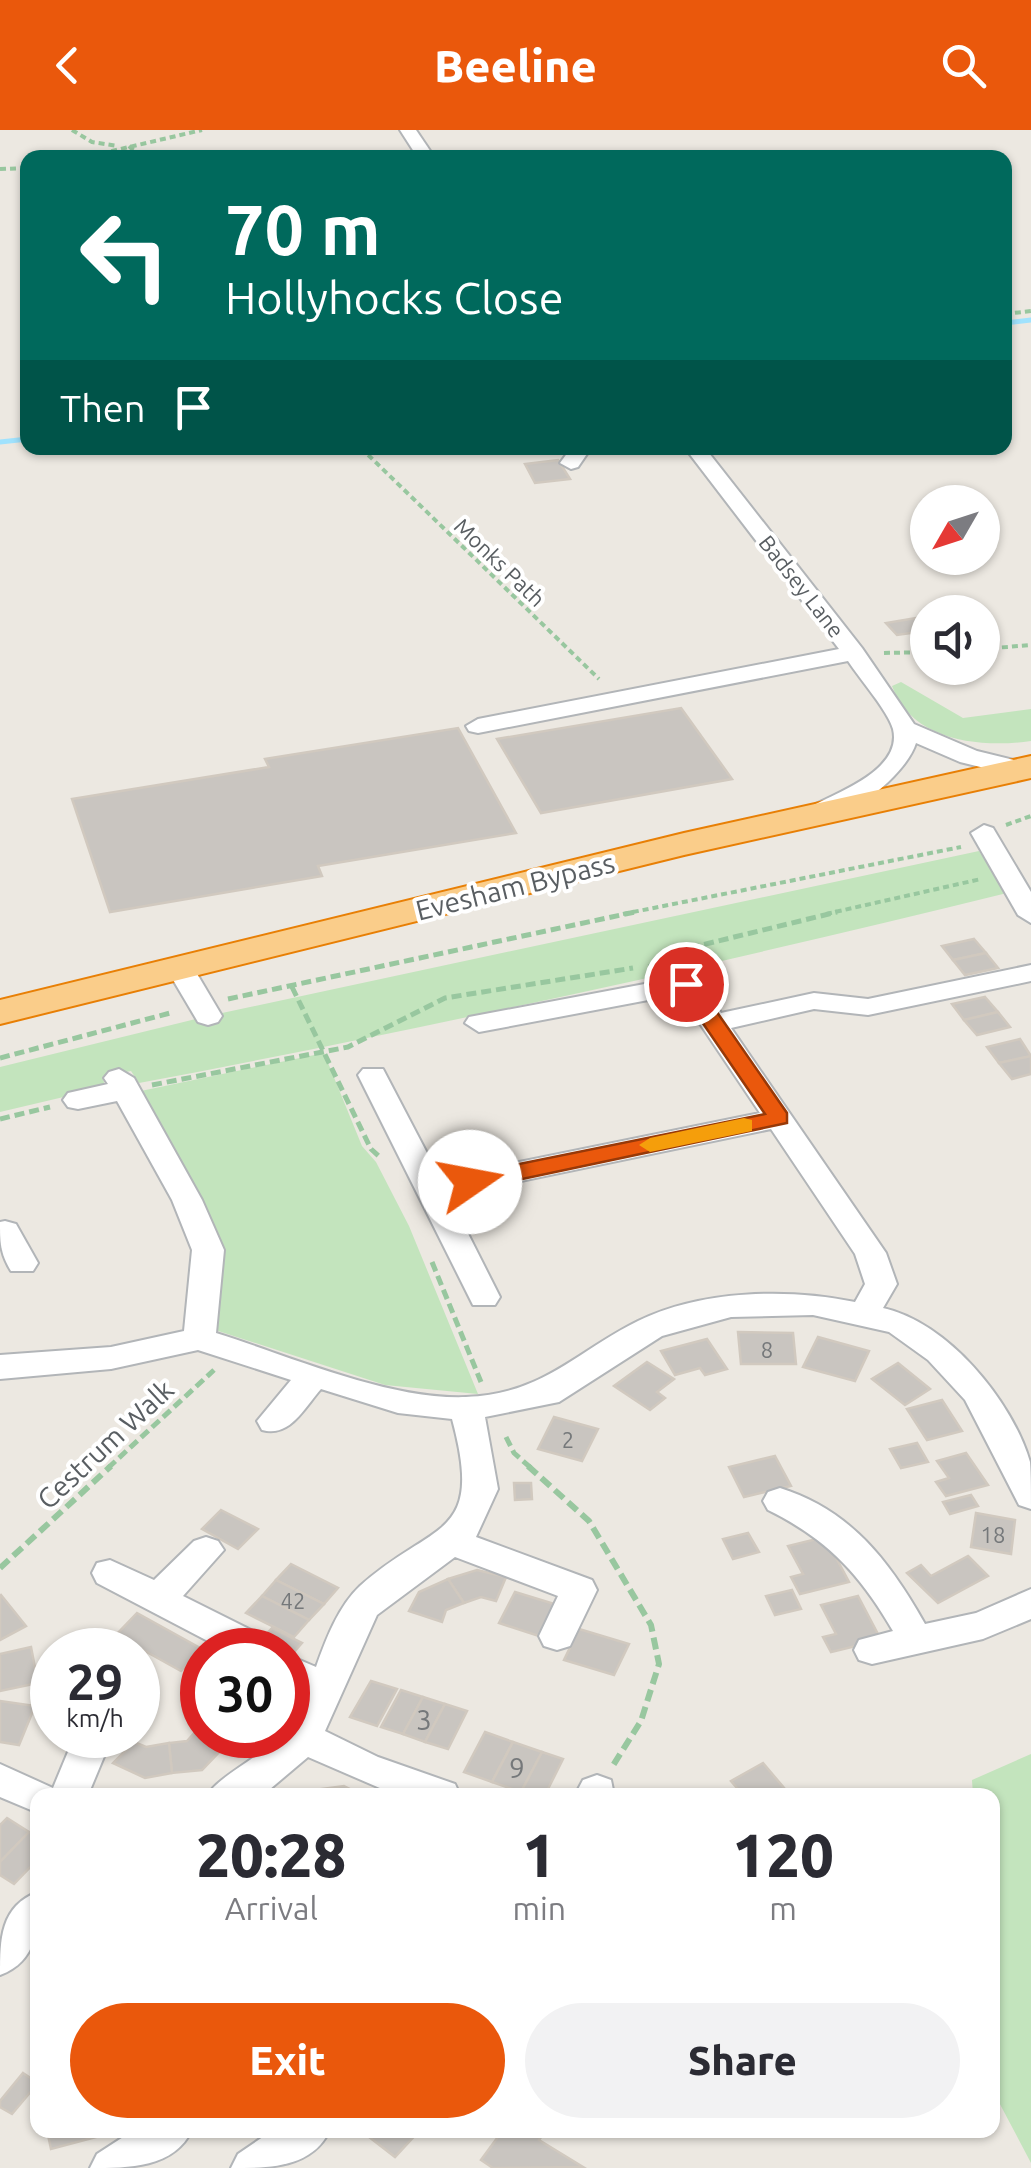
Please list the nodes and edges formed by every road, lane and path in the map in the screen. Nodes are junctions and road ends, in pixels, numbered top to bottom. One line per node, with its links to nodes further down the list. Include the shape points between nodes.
1 (72, 130): 3 (path, via 92,142)
2 (202, 130): 3 (path)
3 (131, 146): 4 (path); 5 (path)
4 (115, 150)
5 (134, 150)
6 (368, 455): 12 (path, Monks Path)
7 (700, 455): 11 (street, Badsey Lane)
8 (1031, 645): 9 (path)
9 (1000, 648)
10 (910, 652): 11 (path)
11 (855, 654): 12 (street); 14 (street, Badsey Lane)
12 (619, 698): 13 (street)
13 (478, 726)
14 (905, 729): 15 (street, via 968,757); 16 (street, via 897,765)
15 (1026, 768): 16 (highway, Evesham Bypass)
16 (819, 812): 20 (highway, Evesham Bypass)
17 (987, 838): 18 (street); 23 (path)
18 (1008, 873): 19 (street); 21 (path, via 726,936)
19 (1031, 915)
20 (180, 968): 24 (street); 25 (highway, Evesham Bypass)
21 (646, 968)
22 (1031, 972): 27 (street, via 868,1007 814,1001)
23 (292, 986): 24 (path); 28 (path)
24 (204, 1010): 29 (path)
25 (0, 1012)
26 (479, 1023): 27 (street, via 686,984)
27 (713, 1023): 33 (street)
28 (324, 1053): 31 (path); 35 (path, via 371,1149)
29 (0, 1058)
30 (373, 1074): 36 (street)
31 (122, 1084): 32 (street); 42 (street, via 208,1250)
32 (78, 1100): 34 (path)
33 (780, 1118): 36 (street); 41 (street, via 870,1253 881,1284)
34 (0, 1119)
35 (383, 1160)
36 (431, 1190): 40 (street)
37 (0, 1232): 39 (street, via 16,1245)
38 (426, 1247): 46 (path)
39 (22, 1262)
40 (484, 1297)
41 (864, 1314): 46 (street, via 814,1304 731,1306 651,1328 547,1394); 48 (street, via 899,1323 940,1352 978,1393)
42 (199, 1338): 43 (street); 44 (street, via 74,1363)
43 (236, 1350): 45 (street); 52 (path, Cestrum Walk)
44 (0, 1367)
45 (314, 1374): 46 (street, via 398,1401); 47 (street)
46 (478, 1407): 50 (street, via 479,1500)
47 (274, 1421)
48 (1031, 1496)
49 (780, 1501): 58 (street, via 854,1543)
50 (451, 1541): 57 (street, via 579,1590); 61 (street, via 371,1597 346,1632)
51 (206, 1550): 54 (street)
52 (0, 1568)
53 (110, 1573): 54 (street)
54 (158, 1600): 56 (street)
55 (1031, 1604): 58 (street, via 983,1625)
56 (214, 1628)
57 (557, 1636)
58 (916, 1638): 59 (street)
59 (872, 1650)
60 (310, 1681): 61 (street)
61 (325, 1690): 62 (street)
62 (310, 1726)
63 (310, 1740): 69 (street)
64 (84, 1758): 67 (street)
65 (285, 1758): 68 (street)
66 (0, 1780): 70 (street)
67 (72, 1788)
68 (240, 1788)
69 (421, 1788)
70 (30, 1793)
71 (30, 1919): 72 (street)
72 (0, 1957)
73 (159, 2138): 75 (street)
74 (297, 2138): 76 (street)
75 (112, 2168)
76 (253, 2168)

